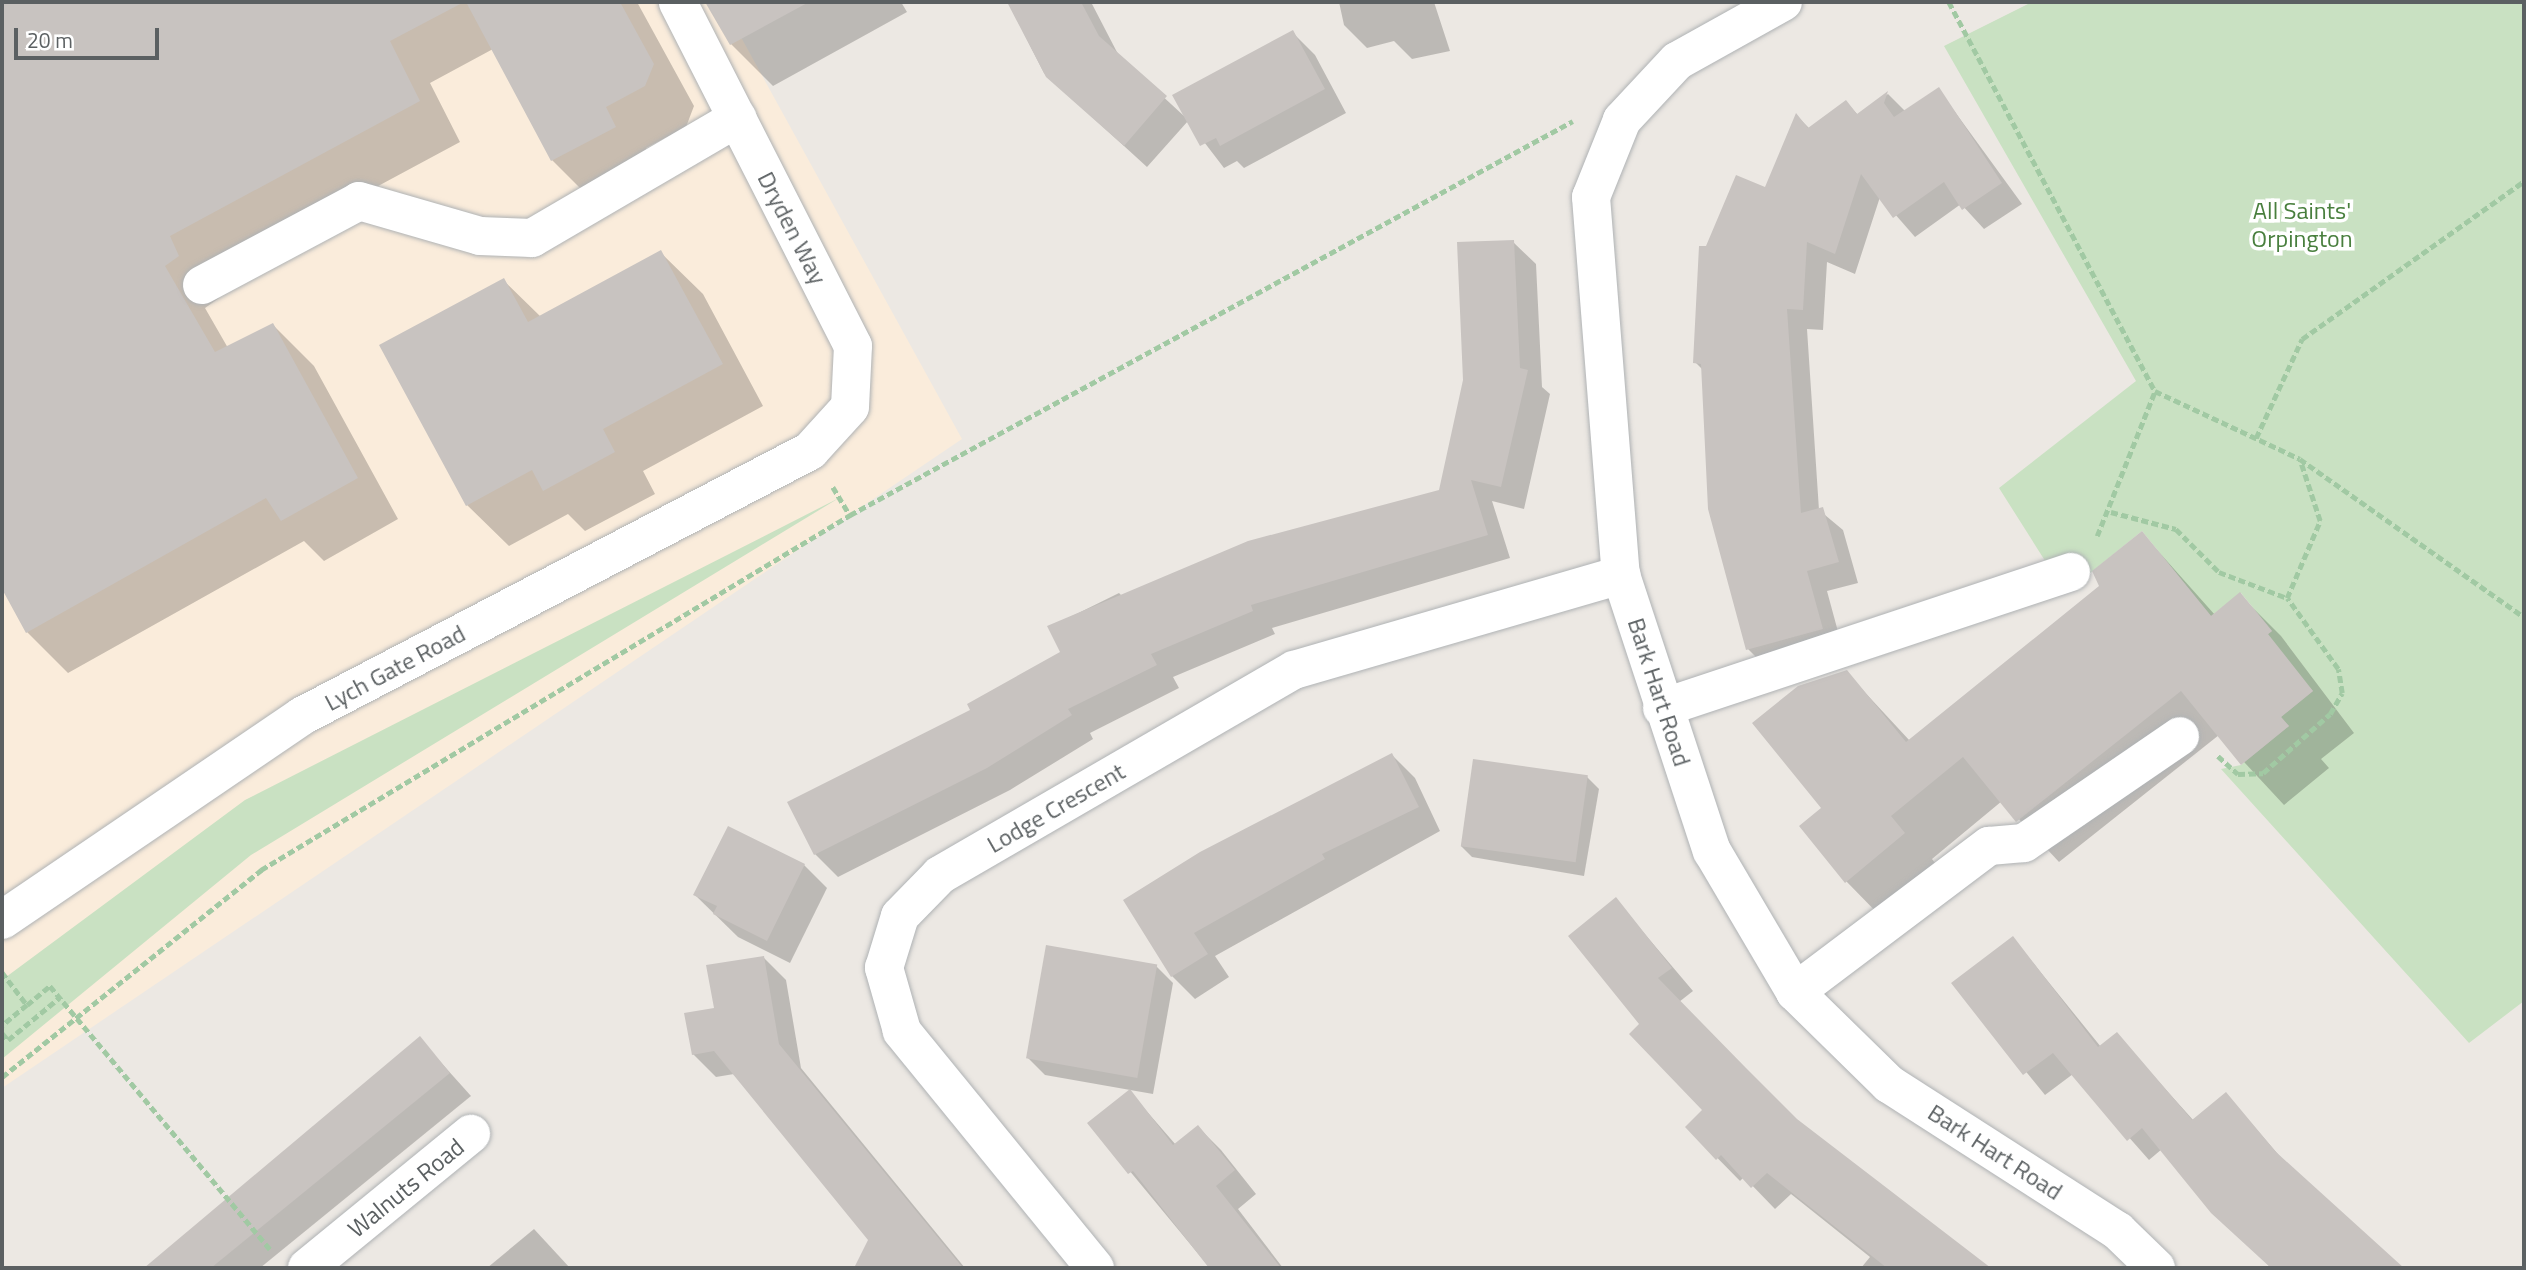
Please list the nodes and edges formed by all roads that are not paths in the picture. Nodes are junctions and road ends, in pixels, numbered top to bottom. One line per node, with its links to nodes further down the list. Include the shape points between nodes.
1 (1783, 2): 7 (street, Bark Hart Road, via 1677,61 1622,120 1591,197)
2 (677, 9): 3 (street, Dryden Way)
3 (737, 118): 4 (street, via 532,238 480,236 359,201); 5 (street, Dryden Way, via 853,346 850,407)
4 (202, 285)
5 (810, 451): 10 (street, Lych Gate Road, via 302,716)
6 (2071, 572): 8 (street)
7 (1622, 575): 8 (street, Bark Hart Road); 14 (street, Lodge Crescent, via 1294,670 940,875 900,916 884,968 902,1031)
8 (1662, 708): 11 (street, Bark Hart Road, via 1712,851)
9 (2180, 736): 11 (street, via 2024,843 1989,846)
10 (2, 920)
11 (1795, 992): 15 (street, Bark Hart Road, via 1889,1084 2118,1231)
12 (471, 1134): 13 (street, Walnuts Road)
13 (292, 1263)
14 (1095, 1268)
15 (2156, 1268)

